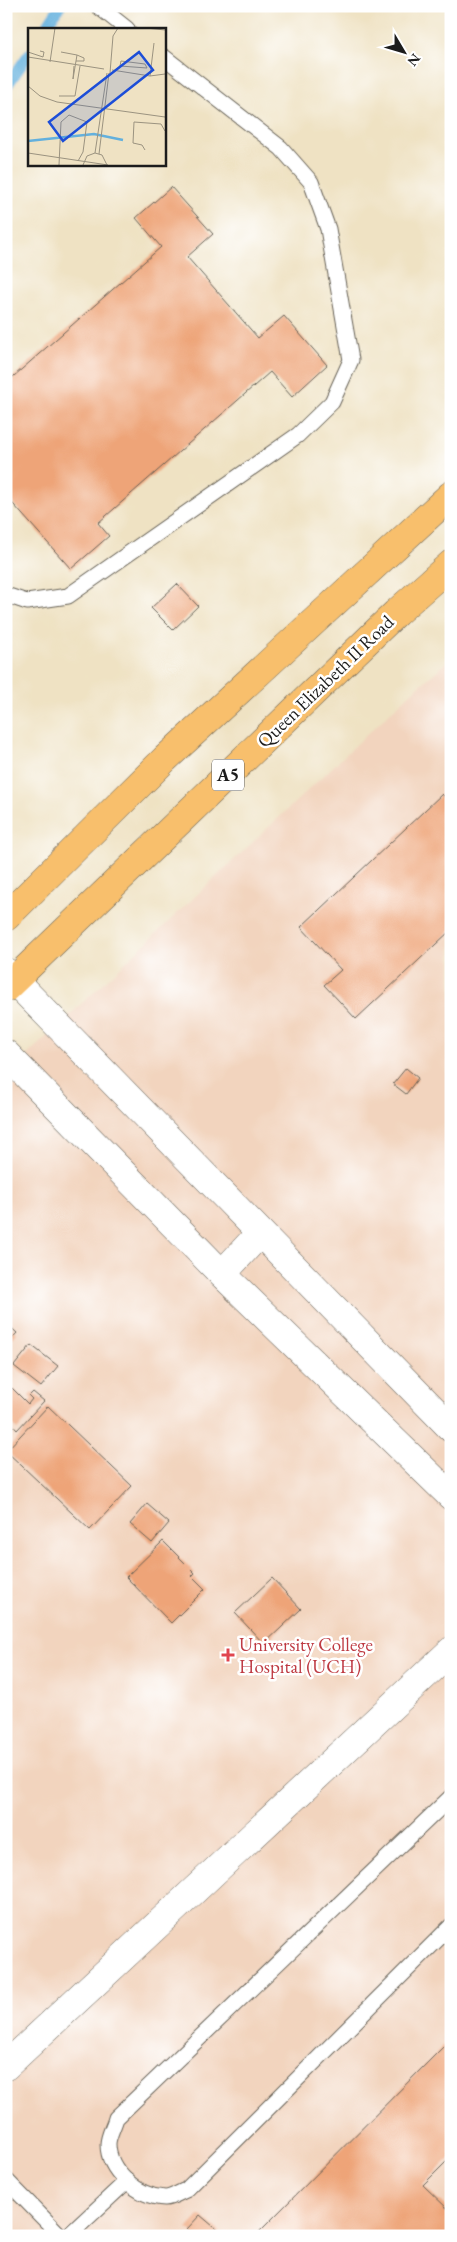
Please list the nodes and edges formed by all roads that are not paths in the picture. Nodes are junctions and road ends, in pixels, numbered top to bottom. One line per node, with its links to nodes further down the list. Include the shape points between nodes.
1 (104, 10): 2 (lane)
2 (126, 28)
3 (165, 58): 6 (lane, via 281,148 311,182 328,229 351,360 332,402 298,435 68,596 27,602)
4 (451, 495): 7 (highway, via 165,760)
5 (451, 564): 8 (highway, Queen Elizabeth II Road / A5)
6 (6, 595)
7 (6, 917)
8 (9, 980): 10 (street)
9 (6, 1054): 11 (street)
10 (260, 1233): 11 (street); 12 (street)
11 (222, 1274): 13 (street)
12 (451, 1428)
13 (451, 1496)
14 (451, 1651): 17 (street)
15 (451, 1797): 19 (lane, via 116,2118 108,2142 110,2162)
16 (451, 1926): 19 (lane, via 186,2190 167,2198 148,2196)
17 (6, 2066)
18 (6, 2180): 20 (lane)
19 (127, 2181): 21 (lane)
20 (61, 2236)
21 (68, 2236)

